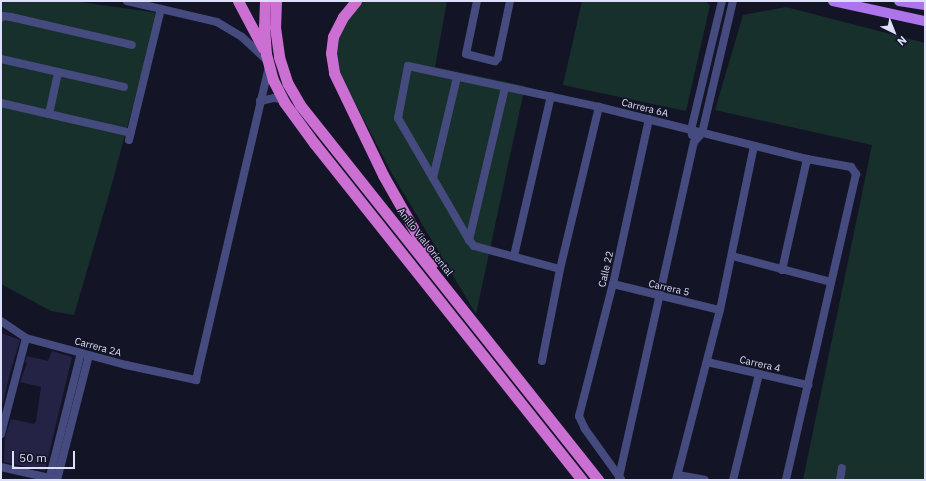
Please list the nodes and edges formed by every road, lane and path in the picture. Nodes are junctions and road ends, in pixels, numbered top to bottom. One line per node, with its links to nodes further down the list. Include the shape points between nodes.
1 (127, 1): 13 (street)
2 (238, 1): 18 (highway)
3 (265, 1): 18 (highway)
4 (276, 1): 42 (highway, Anillo Vial Oriental, via 277,46 291,90 320,132 370,191)
5 (356, 1): 42 (highway, via 343,17 333,37 331,53 334,73 383,175 436,267)
6 (477, 1): 7 (street, via 466,54 495,61 498,58)
7 (510, 1)
8 (722, 1): 30 (street)
9 (733, 1): 31 (street)
10 (833, 1): 15 (main road)
11 (899, 1): 12 (main road)
12 (925, 5)
13 (161, 10): 18 (street, via 217,22 242,37); 28 (street, via 130,136)
14 (1, 18): 16 (street, via 11,17)
15 (925, 21)
16 (132, 45)
17 (1, 59): 19 (street)
18 (267, 60): 24 (highway); 25 (street)
19 (58, 73): 21 (street); 28 (street)
20 (457, 77): 22 (street, Carrera 6A); 35 (street); 35 (street, Carrera 6A, via 408,66 398,118)
21 (124, 87)
22 (505, 88): 23 (street, Carrera 6A); 36 (street)
23 (551, 96): 27 (street, Carrera 6A); 37 (street)
24 (282, 99): 25 (street); 59 (highway, via 309,137)
25 (260, 101): 48 (street, Carrera 2A, via 196,380)
26 (1, 103): 28 (street)
27 (598, 107): 29 (street, Carrera 6A); 39 (street)
28 (49, 114)
29 (650, 119): 30 (street, Carrera 6A); 43 (street, Calle 22)
30 (691, 130): 31 (street, Carrera 6A); 32 (street)
31 (702, 132): 32 (street); 33 (street, Carrera 6A)
32 (694, 142): 44 (street)
33 (754, 146): 34 (street, Carrera 6A); 38 (street)
34 (808, 159): 40 (street); 41 (street, Carrera 6A, via 851,167 856,174)
35 (433, 178): 36 (street)
36 (469, 240): 37 (street, via 474,246)
37 (514, 256): 39 (street)
38 (732, 256): 40 (street); 45 (street)
39 (560, 269): 49 (street)
40 (782, 270): 41 (street)
41 (831, 282): 52 (street)
42 (442, 284): 60 (highway, Anillo Vial Oriental)
43 (613, 284): 44 (street, Carrera 5); 56 (street, Calle 22, via 579,416)
44 (659, 296): 45 (street, Carrera 5); 56 (street)
45 (720, 310): 50 (street)
46 (1, 321): 47 (street, Carrera 2A)
47 (26, 338): 48 (street, Carrera 2A); 53 (street)
48 (85, 354): 58 (street)
49 (542, 361)
50 (707, 362): 51 (street, Carrera 4); 57 (street)
51 (759, 374): 52 (street, Carrera 4); 62 (street)
52 (808, 385): 63 (street)
53 (1, 434)
54 (1, 467): 58 (street)
55 (842, 468): 64 (street)
56 (620, 478)
57 (677, 478): 61 (street)
58 (53, 480)
59 (582, 480)
60 (598, 480)
61 (705, 480)
62 (733, 480)
63 (786, 480)
64 (840, 480)

